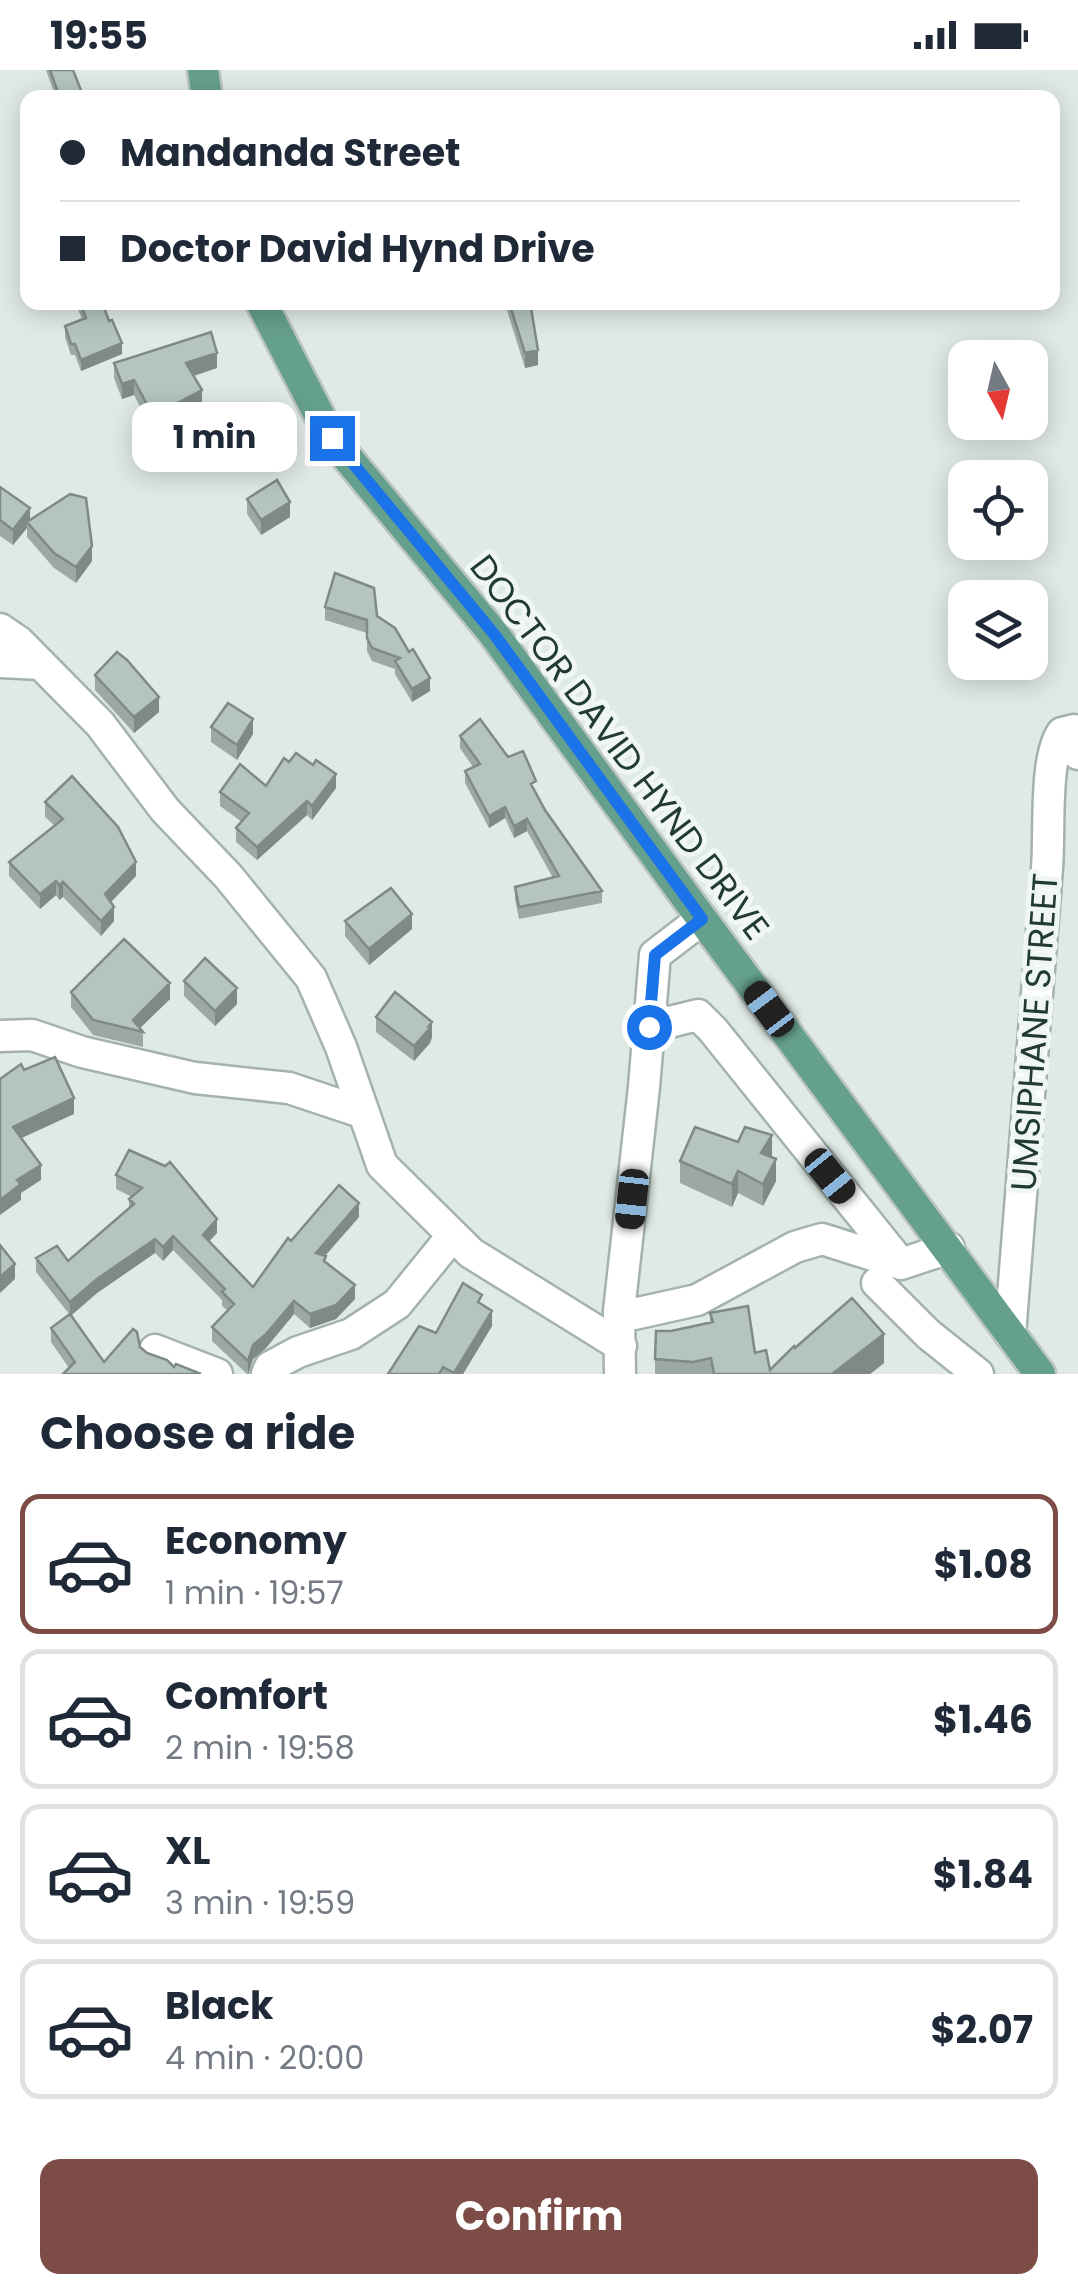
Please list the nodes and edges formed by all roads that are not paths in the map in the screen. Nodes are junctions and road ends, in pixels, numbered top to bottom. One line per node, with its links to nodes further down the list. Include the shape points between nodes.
1 (265, 310): 6 (main road, DOCTOR DAVID HYND DRIVE, via 332,438 494,634)
2 (0, 628): 4 (street)
3 (0, 662): 4 (street)
4 (41, 664): 9 (street, via 100,724 312,978)
5 (1070, 743): 14 (street, UMSIPHANE STREET, via 1056,742 1052,763)
6 (702, 919): 7 (street, via 655,955); 11 (main road, DOCTOR DAVID HYND DRIVE)
7 (649, 1027): 12 (street, via 698,1015 713,1030); 13 (street)
8 (2, 1030): 9 (street, via 196,1078 289,1088)
9 (364, 1113): 10 (street, via 382,1165)
10 (453, 1235): 16 (street); 18 (street, via 397,1304 351,1334 270,1366)
11 (949, 1248): 12 (street); 14 (main road, DOCTOR DAVID HYND DRIVE)
12 (889, 1274): 13 (street, via 822,1238 697,1300); 19 (street, via 928,1334)
13 (620, 1312): 16 (street)
14 (1010, 1334): 20 (main road, DOCTOR DAVID HYND DRIVE)
15 (154, 1350): 17 (street)
16 (621, 1360)
17 (217, 1374)
18 (266, 1374)
19 (978, 1374)
20 (1040, 1374)

